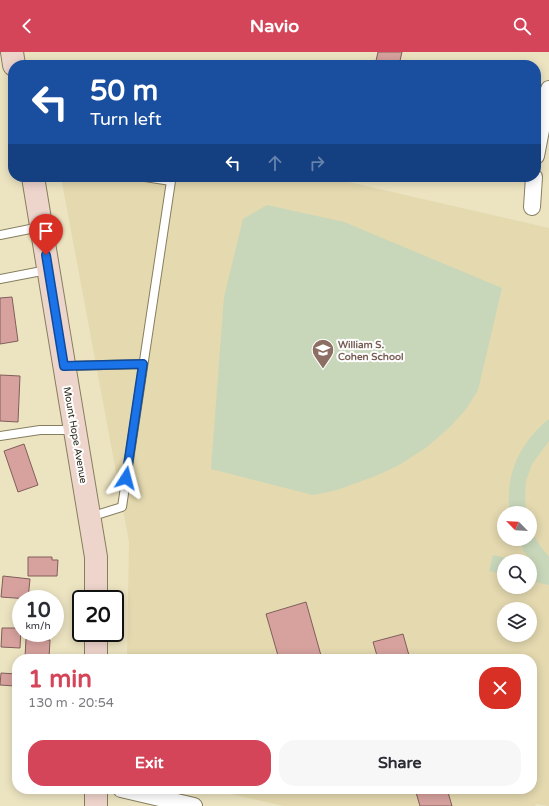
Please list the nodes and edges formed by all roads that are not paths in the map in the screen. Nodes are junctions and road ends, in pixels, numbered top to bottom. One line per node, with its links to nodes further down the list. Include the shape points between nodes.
1 (549, 89): 2 (street)
2 (541, 130)
3 (34, 182): 7 (street, Mount Hope Avenue)
4 (171, 182): 11 (lane)
5 (534, 182): 6 (street)
6 (532, 207)
7 (41, 227): 8 (lane); 9 (street, Mount Hope Avenue)
8 (0, 235)
9 (48, 269): 10 (lane); 12 (street, Mount Hope Avenue)
10 (0, 279)
11 (143, 364): 12 (lane); 15 (lane, via 122,507)
12 (64, 366): 13 (street, Mount Hope Avenue)
13 (75, 430): 14 (lane, via 40,430); 15 (street, Mount Hope Avenue)
14 (0, 436)
15 (90, 517): 16 (street, Mount Hope Avenue, via 96,557)
16 (96, 590)
17 (96, 642): 18 (street)
18 (96, 654)
19 (96, 794): 21 (street)
20 (142, 794): 22 (street)
21 (96, 806)
22 (194, 806)

